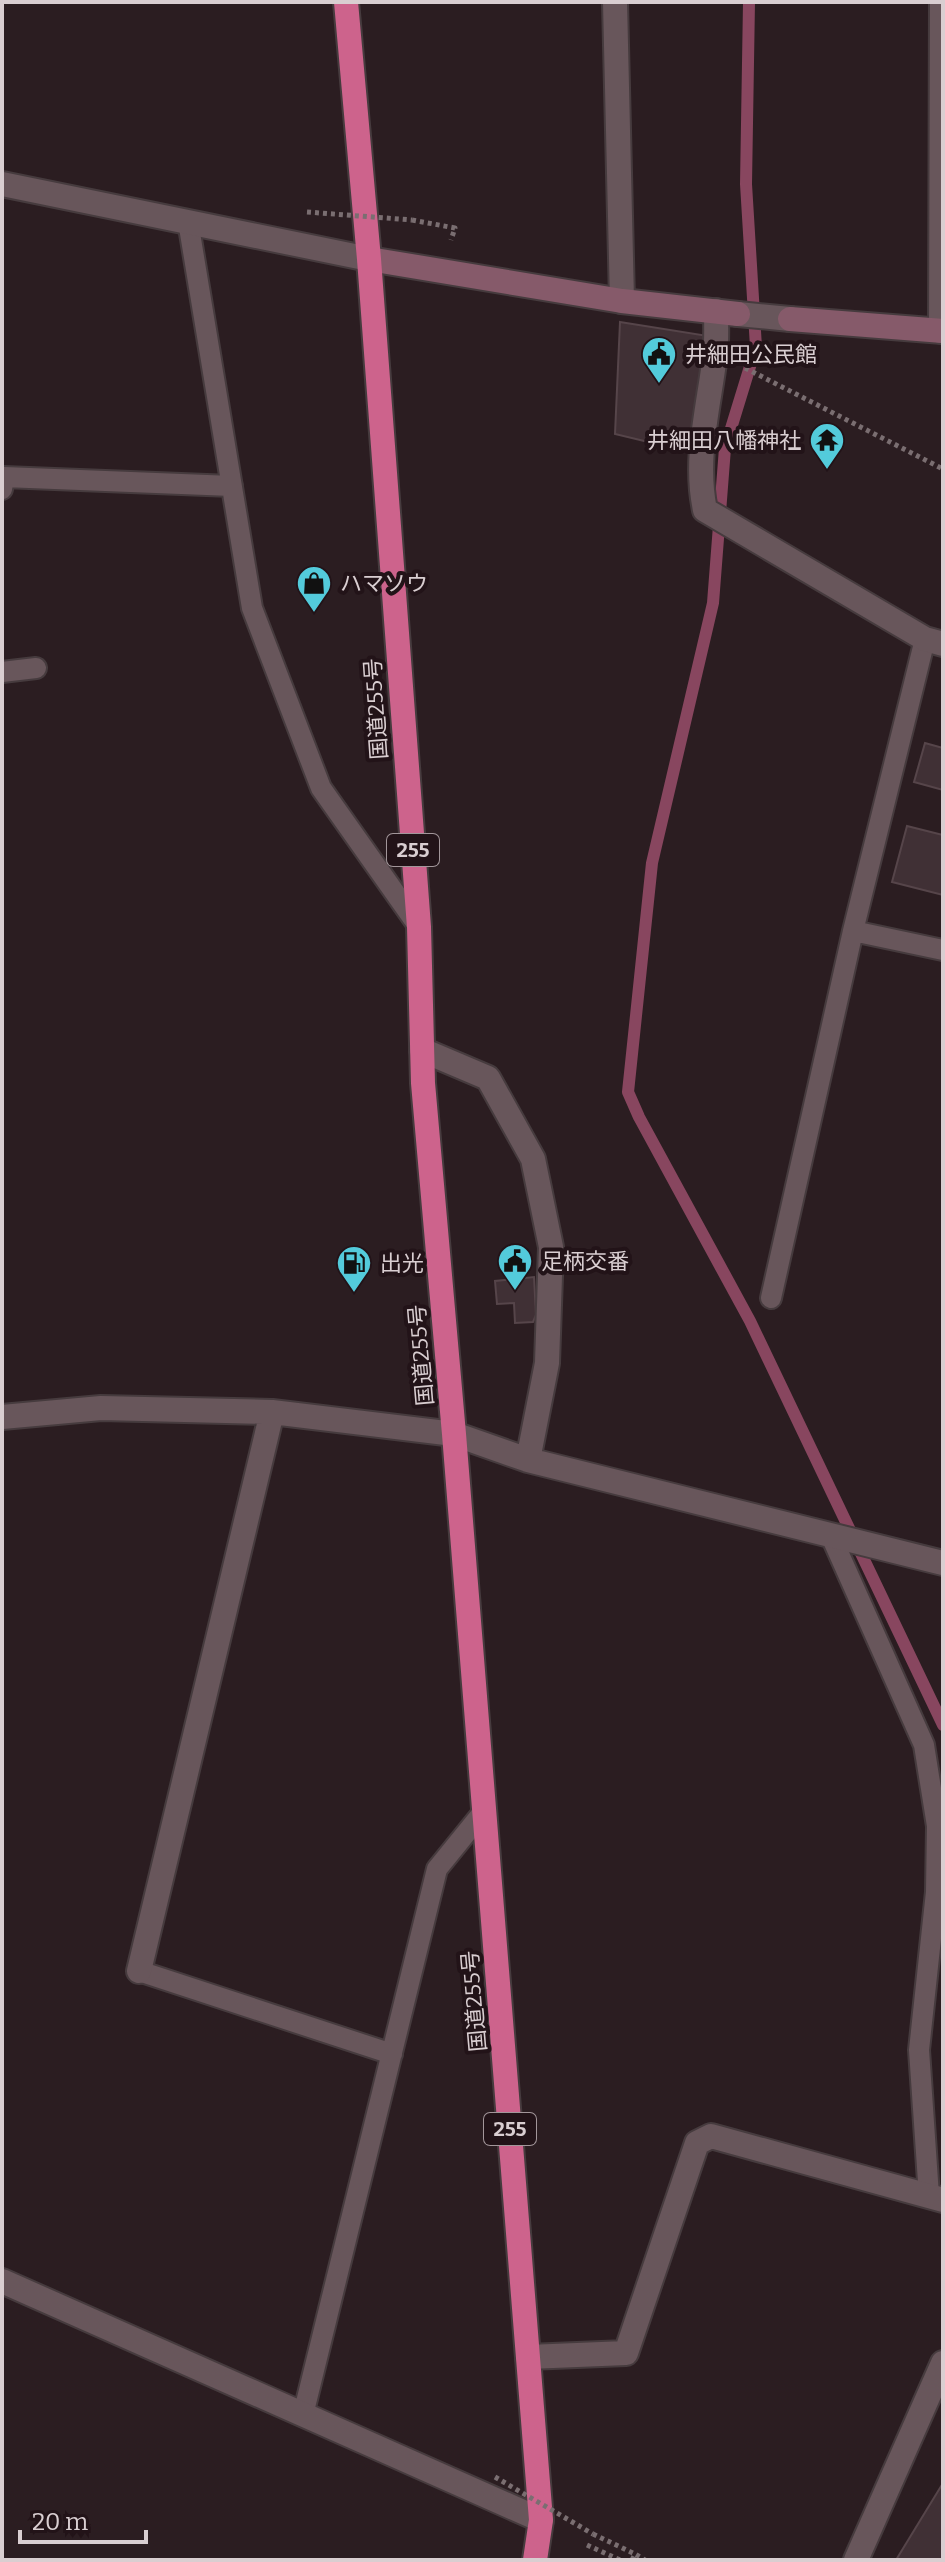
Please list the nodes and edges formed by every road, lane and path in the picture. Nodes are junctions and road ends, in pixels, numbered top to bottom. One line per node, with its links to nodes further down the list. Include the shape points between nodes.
1 (346, 2): 8 (highway, 国道255号 / 255)
2 (615, 2): 9 (street)
3 (942, 2): 11 (street)
4 (2, 184): 6 (street)
5 (307, 212): 7 (path, bridge, via 455,228 452,241)
6 (188, 221): 8 (street); 14 (lane)
7 (440, 238)
8 (369, 259): 9 (street); 19 (highway, 国道255号 / 255)
9 (622, 301): 10 (street)
10 (727, 312): 11 (street); 16 (street, via 703,437 705,510)
11 (942, 331)
12 (743, 367): 13 (path)
13 (943, 469)
14 (232, 486): 15 (lane, via 4,477); 19 (lane, via 252,608 321,788)
15 (2, 489)
16 (934, 641): 20 (lane)
17 (36, 668): 18 (lane)
18 (2, 672)
19 (419, 927): 22 (highway, 国道255号 / 255)
20 (853, 931): 21 (lane); 23 (lane)
21 (943, 950)
22 (422, 1050): 26 (highway, 国道255号 / 255); 27 (street, via 488,1078 533,1159 551,1247 547,1363)
23 (771, 1298)
24 (272, 1412): 25 (street, via 101,1408); 26 (street); 31 (street)
25 (2, 1417)
26 (454, 1434): 27 (street); 30 (highway, 国道255号 / 255)
27 (528, 1460): 28 (street)
28 (831, 1536): 29 (street); 33 (lane, via 924,1745 930,1774 937,1826 936,1892 919,2050)
29 (943, 1563)
30 (484, 1811): 32 (lane, via 437,1869); 35 (highway, 国道255号 / 255)
31 (139, 1971): 32 (lane)
32 (392, 2054): 37 (lane)
33 (936, 2198): 35 (street, via 711,2136 697,2143 626,2353)
34 (2, 2281): 37 (street)
35 (528, 2357): 39 (highway, 国道255号 / 255)
36 (943, 2363): 45 (street)
37 (303, 2415): 39 (street)
38 (495, 2477): 41 (path, bridge)
39 (541, 2520): 42 (highway, 国道255号 / 255)
40 (587, 2545): 43 (path)
41 (633, 2557): 44 (path)
42 (535, 2560)
43 (620, 2560)
44 (645, 2560)
45 (856, 2560)

